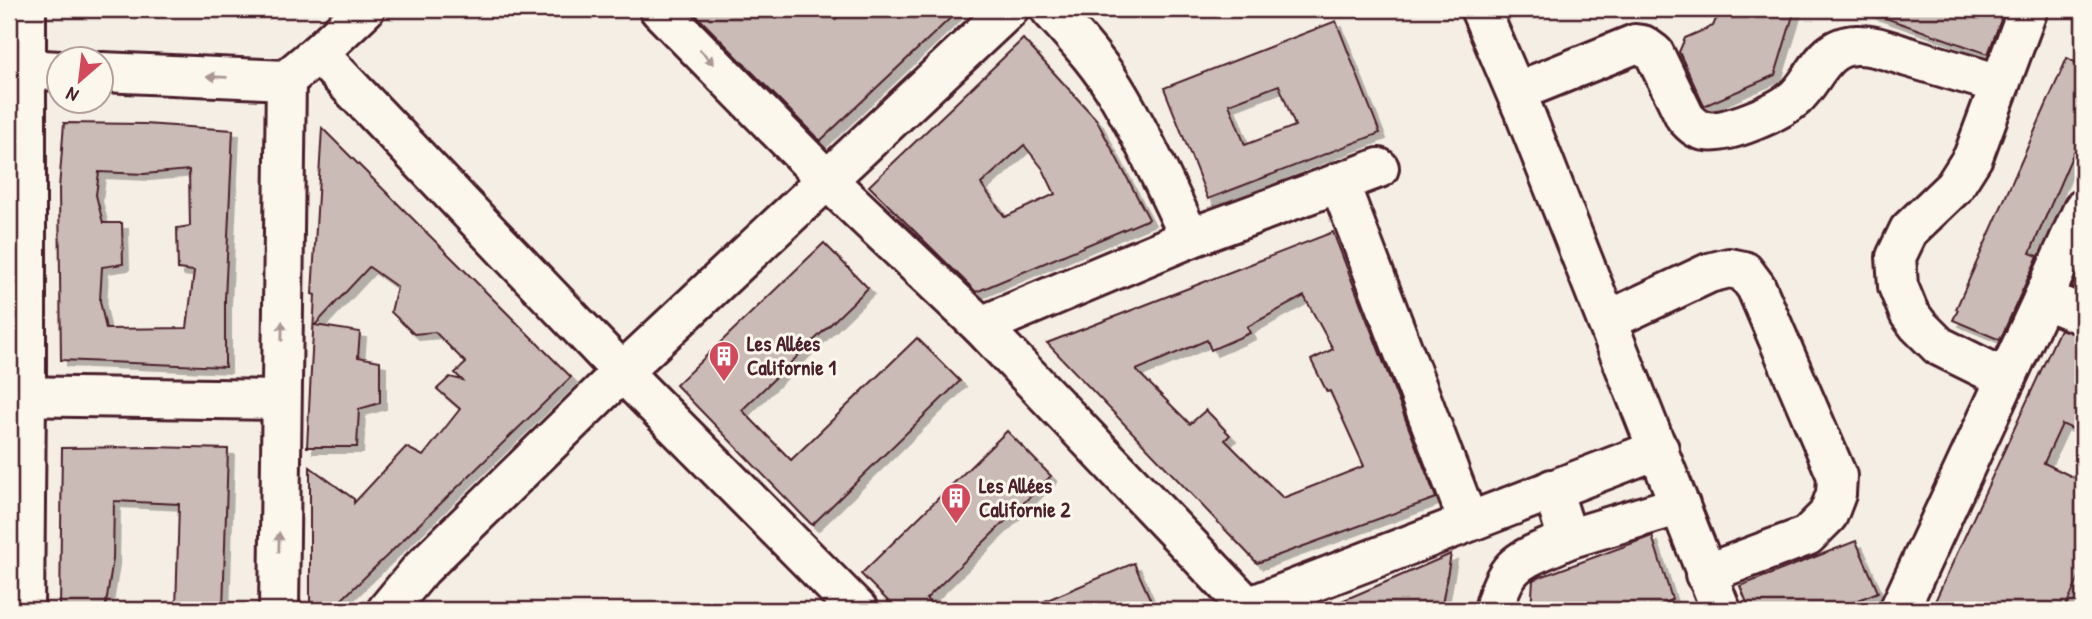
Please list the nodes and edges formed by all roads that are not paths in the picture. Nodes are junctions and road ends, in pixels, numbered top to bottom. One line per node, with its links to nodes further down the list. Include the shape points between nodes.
1 (26, 9): 10 (street)
2 (365, 9): 9 (street)
3 (659, 9): 16 (street, one-way to 16)
4 (1009, 9): 16 (street)
5 (1050, 9): 19 (street, via 1086,49 1119,97)
6 (1480, 9): 13 (street)
7 (2028, 9): 14 (street)
8 (1593, 49): 13 (street, via 1562,50)
9 (318, 53): 12 (street); 24 (street)
10 (42, 70): 26 (street)
11 (116, 73): 12 (street, one-way to 11)
12 (285, 80): 27 (street, one-way to 12)
13 (1511, 82): 14 (street, via 1545,79 1635,44 1643,45 1654,53 1685,117 1708,132 1727,130 1777,110 1797,96 1832,52 1856,45 1881,48); 22 (street)
14 (2000, 84): 25 (street, via 1969,164 1943,198 1909,230 1895,257 1895,271 1906,307 1928,336)
15 (1378, 167): 17 (street)
16 (827, 180): 23 (street); 24 (street)
17 (1339, 182): 19 (street); 31 (street)
18 (2083, 209): 20 (street)
19 (1190, 238): 23 (street)
20 (2043, 299): 21 (street); 25 (street)
21 (2083, 315)
22 (1607, 321): 28 (street); 33 (street, via 1709,273 1729,268 1744,271 1756,287 1837,476 1828,515 1807,536)
23 (981, 326): 34 (street)
24 (622, 372): 37 (street, via 421,569); 38 (street)
25 (2006, 379): 40 (street)
26 (18, 396): 27 (street); 35 (street)
27 (281, 400): 36 (street, one-way to 27)
28 (1659, 449): 29 (street); 30 (street)
29 (1552, 489): 31 (street); 32 (street)
30 (1680, 505): 32 (street); 33 (street)
31 (1468, 521): 34 (street)
32 (1568, 539): 39 (street, via 1515,564 1500,585)
33 (1711, 599)
34 (1244, 608)
35 (24, 610)
36 (279, 610)
37 (387, 610)
38 (858, 610)
39 (1494, 610)
40 (1899, 610)

